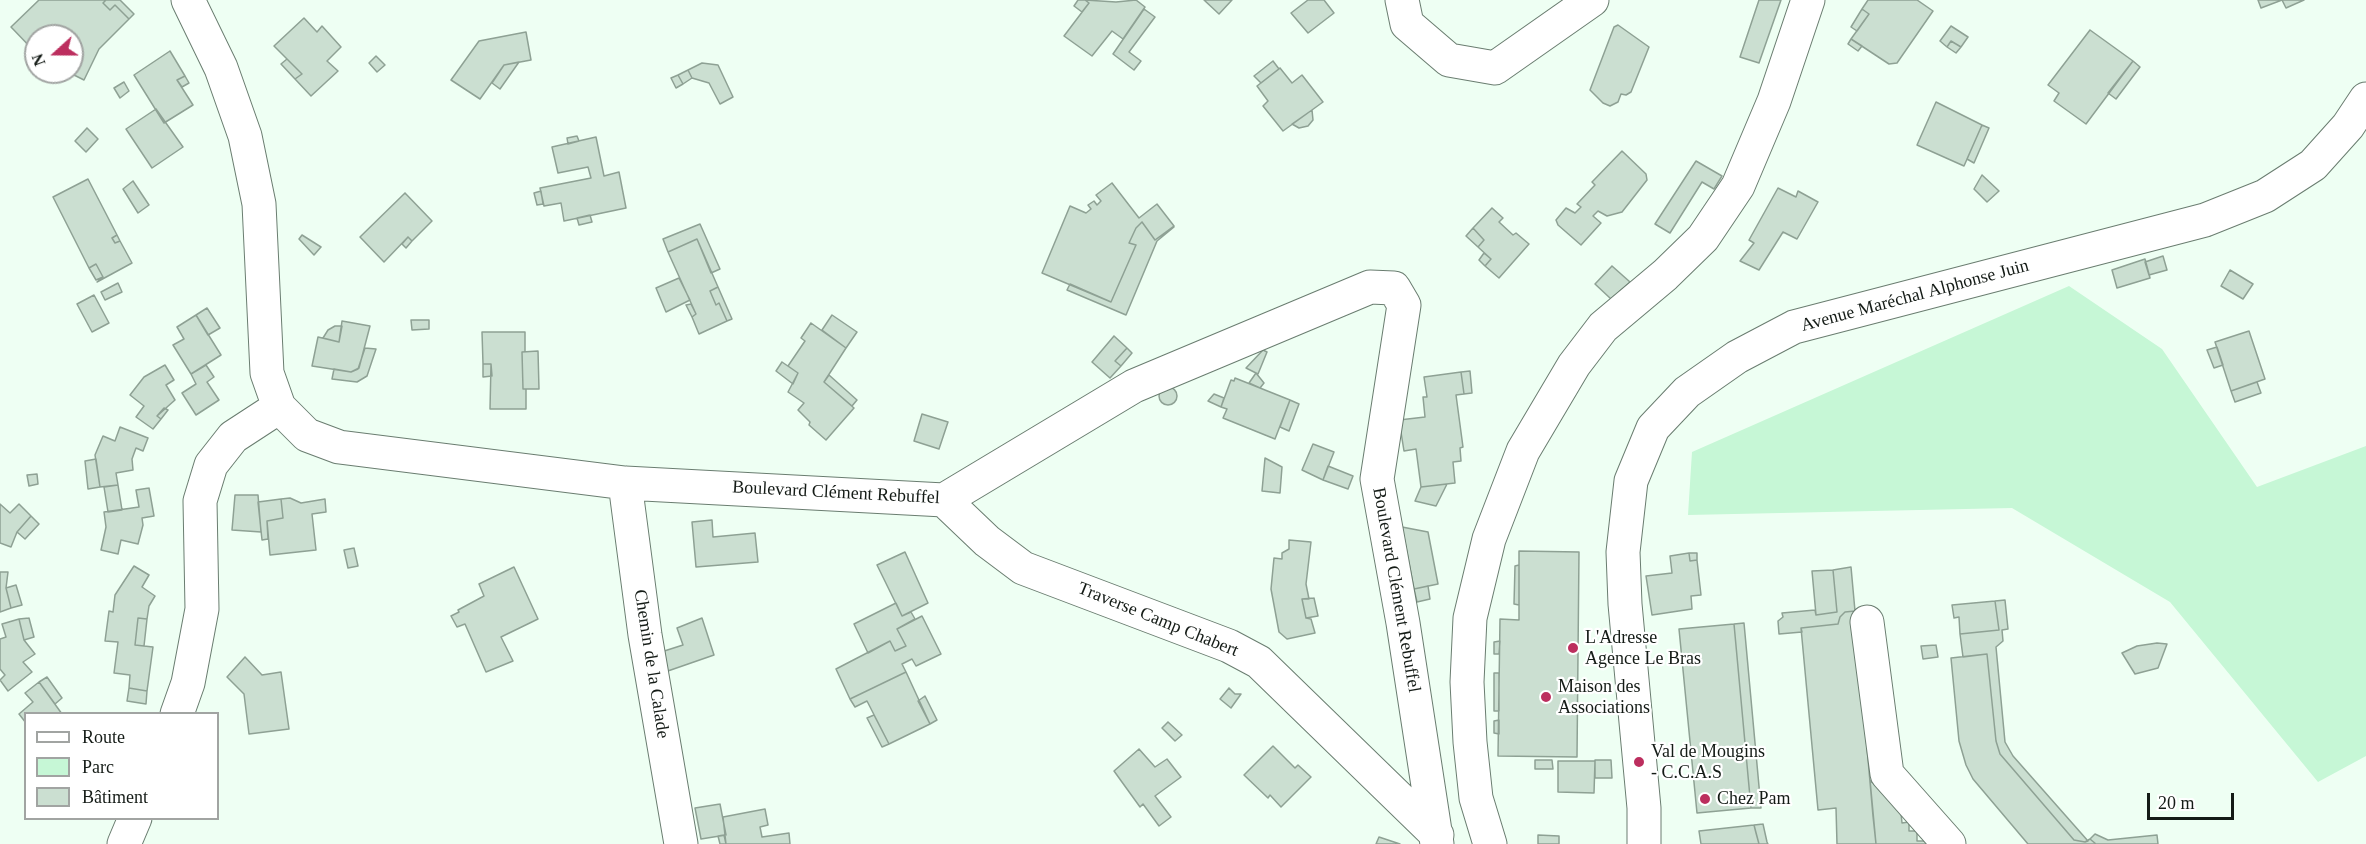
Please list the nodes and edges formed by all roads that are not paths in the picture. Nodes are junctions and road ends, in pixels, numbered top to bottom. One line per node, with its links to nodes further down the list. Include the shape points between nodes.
1 (188, 0): 6 (street, Boulevard Clément Rebuffel, via 221,68 246,136 259,204 267,374)
2 (1402, 0): 3 (street, via 1407,24 1449,60 1495,68)
3 (1592, 0)
4 (1808, 0): 15 (street, via 1774,101 1738,186 1703,238 1603,327 1574,364 1523,451 1489,538 1470,618 1467,682 1476,798)
5 (2366, 99): 16 (street, Avenue Maréchal Alphonse Juin, via 2313,165 2265,195 2205,220 1794,327 1737,357 1687,392 1653,428 1632,482 1623,552)
6 (279, 406): 7 (street, Boulevard Clément Rebuffel, via 307,435 339,447); 10 (street, via 233,437 211,465 200,501 202,609 188,683)
7 (625, 483): 8 (street, Boulevard Clément Rebuffel); 14 (street, Chemin de la Calade, via 645,634)
8 (944, 500): 12 (street, Traverse Camp Chabert, via 987,541 1023,568 1229,646 1259,662); 12 (street, Boulevard Clément Rebuffel, via 1134,386 1371,288 1394,288 1404,305 1377,479)
9 (1867, 622): 17 (street, via 1887,774)
10 (178, 712)
11 (135, 820): 13 (street)
12 (1437, 839)
13 (124, 844)
14 (681, 844)
15 (1490, 844)
16 (1644, 844)
17 (1949, 844)

